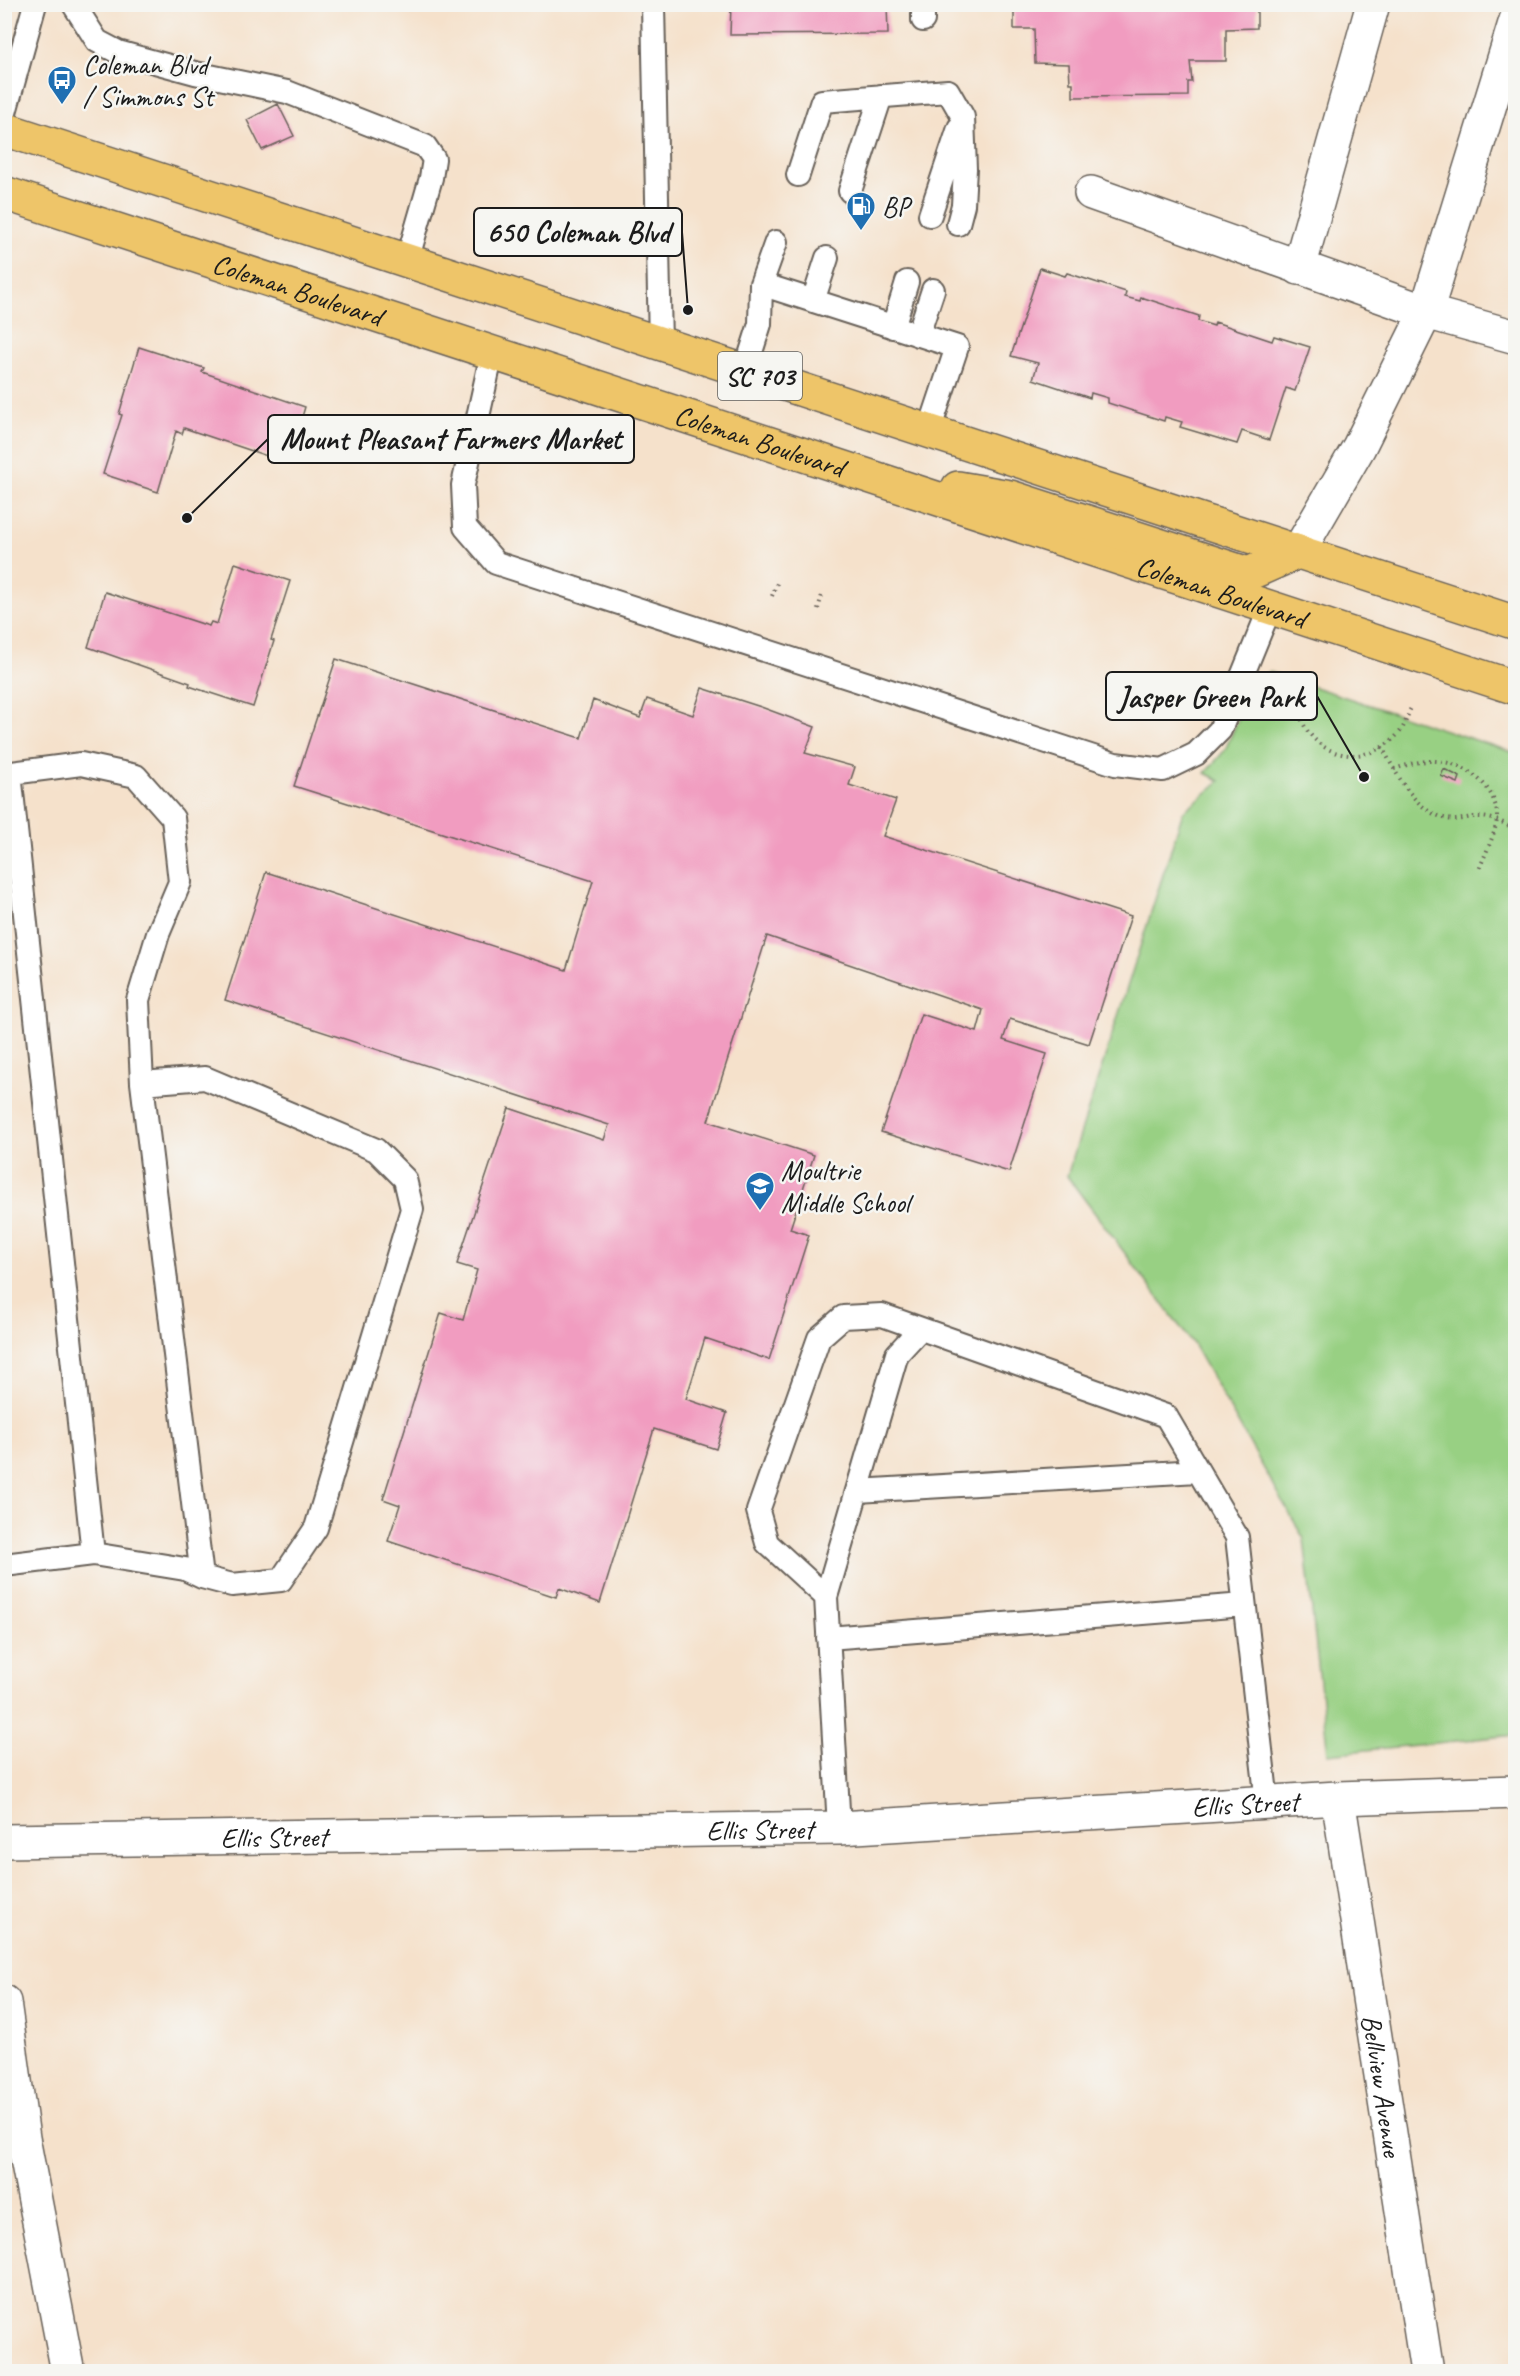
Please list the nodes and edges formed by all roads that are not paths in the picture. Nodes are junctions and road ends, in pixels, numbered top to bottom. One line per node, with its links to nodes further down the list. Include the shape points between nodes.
1 (37, 4): 4 (lane); 7 (lane)
2 (652, 4): 28 (lane)
3 (1372, 4): 19 (street)
4 (74, 5): 18 (lane, via 97,40 118,52 287,92 425,146 434,159)
5 (1515, 20): 24 (street)
6 (881, 96): 8 (lane, via 948,91); 10 (lane, via 822,101); 11 (lane)
7 (4, 116)
8 (963, 117): 14 (lane); 15 (lane, via 965,169)
9 (4, 129): 18 (main road, SC 703)
10 (798, 175)
11 (850, 191)
12 (4, 193): 29 (main road, Coleman Boulevard / SC 703)
13 (1091, 193): 19 (street)
14 (930, 215)
15 (958, 224)
16 (776, 242): 21 (lane)
17 (826, 258): 23 (lane)
18 (407, 261): 28 (main road, SC 703)
19 (1299, 268): 24 (street)
20 (907, 282): 25 (lane)
21 (761, 284): 23 (lane); 30 (lane, via 760,324)
22 (933, 290): 26 (lane)
23 (813, 301): 25 (lane)
24 (1426, 312): 27 (street); 33 (street, via 1359,447)
25 (893, 327): 26 (lane)
26 (918, 335): 31 (lane, via 957,347)
27 (1515, 337)
28 (660, 344): 30 (main road, SC 703)
29 (492, 353): 32 (main road, Coleman Boulevard / SC 703); 34 (lane, via 463,484 465,527 496,563 507,567 1115,764 1163,770 1196,754 1220,730)
30 (746, 371): 31 (main road, SC 703)
31 (929, 431): 33 (main road, SC 703)
32 (849, 470): 33 (main road, via 1010,497 1248,574); 34 (main road, Coleman Boulevard / SC 703)
33 (1298, 552): 35 (main road, SC 703)
34 (1270, 608): 36 (main road, Coleman Boulevard / SC 703)
35 (1515, 623)
36 (1515, 688)
37 (7, 773): 38 (lane, via 81,764 136,776 173,818 180,882 158,934 138,1000); 42 (lane)
38 (142, 1083): 44 (lane); 44 (lane, via 205,1078 376,1150 405,1179 412,1209 316,1528 281,1580 232,1585)
39 (920, 1329): 40 (lane, via 1166,1416); 41 (lane, via 897,1354); 45 (lane, via 882,1315 843,1317 819,1338 758,1511 767,1543)
40 (1198, 1471): 41 (lane); 46 (lane, via 1237,1537)
41 (857, 1491): 45 (lane)
42 (93, 1554): 43 (lane); 44 (lane, via 185,1569)
43 (4, 1565)
44 (202, 1576)
45 (826, 1597): 47 (lane)
46 (1244, 1605): 47 (lane); 50 (lane)
47 (828, 1638): 51 (lane)
48 (1515, 1792): 49 (street, Ellis Street)
49 (1338, 1798): 50 (street, Ellis Street); 56 (street, Bellview Avenue)
50 (1267, 1803): 51 (street, Ellis Street)
51 (839, 1828): 52 (street, Ellis Street)
52 (4, 1840)
53 (4, 2002): 54 (street)
54 (14, 2138): 55 (street)
55 (68, 2372)
56 (1427, 2372)

